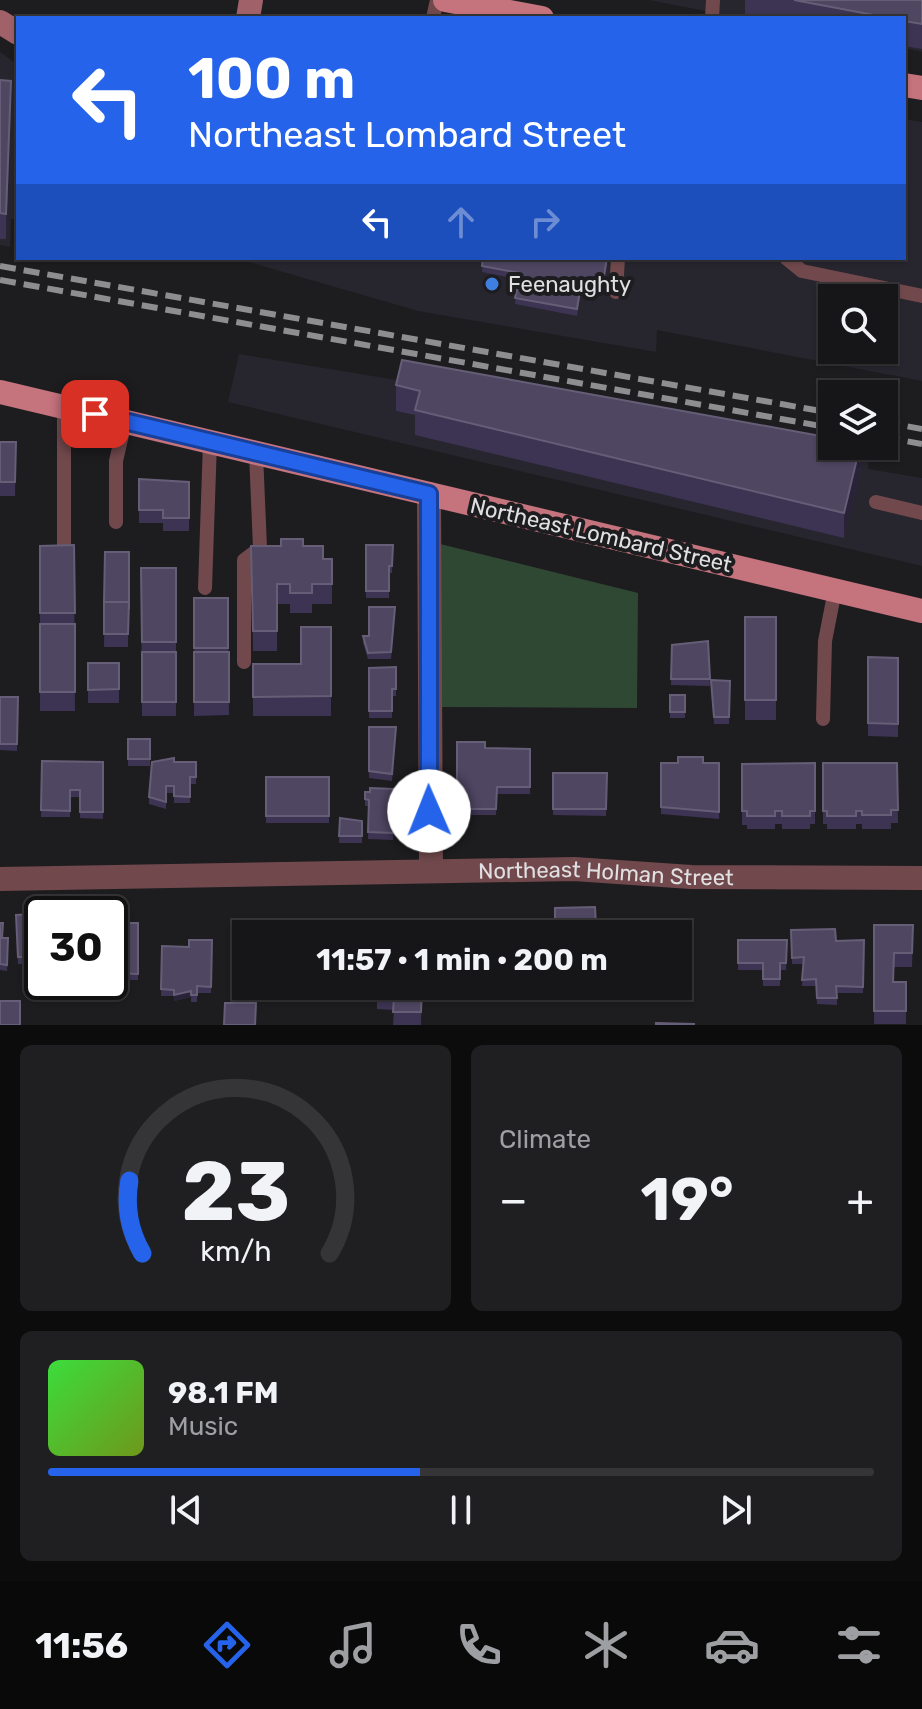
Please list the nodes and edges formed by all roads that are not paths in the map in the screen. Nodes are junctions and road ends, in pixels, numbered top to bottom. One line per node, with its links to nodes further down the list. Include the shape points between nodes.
1 (445, 0): 2 (main road)
2 (531, 16)
3 (618, 260): 5 (lane)
4 (788, 260): 6 (lane, via 802,271)
5 (616, 292)
6 (922, 296)
7 (0, 392): 8 (main road, Northeast Lombard Street)
8 (64, 407): 9 (main road, Northeast Lombard Street); 16 (lane)
9 (125, 422): 10 (main road, Northeast Lombard Street); 15 (lane, via 116,461)
10 (210, 442): 11 (main road, Northeast Lombard Street); 17 (lane)
11 (256, 453): 12 (main road, Northeast Lombard Street); 20 (lane, via 260,548 244,560)
12 (429, 494): 18 (main road, Northeast Lombard Street); 22 (street)
13 (876, 502): 14 (lane)
14 (922, 513)
15 (116, 522)
16 (64, 551)
17 (205, 588)
18 (835, 590): 19 (main road, Northeast Lombard Street); 21 (lane, via 825,641)
19 (922, 611)
20 (244, 662)
21 (823, 719)
22 (431, 870): 23 (street, Northeast Holman Street); 24 (street, Northeast Holman Street)
23 (922, 878)
24 (0, 879)

